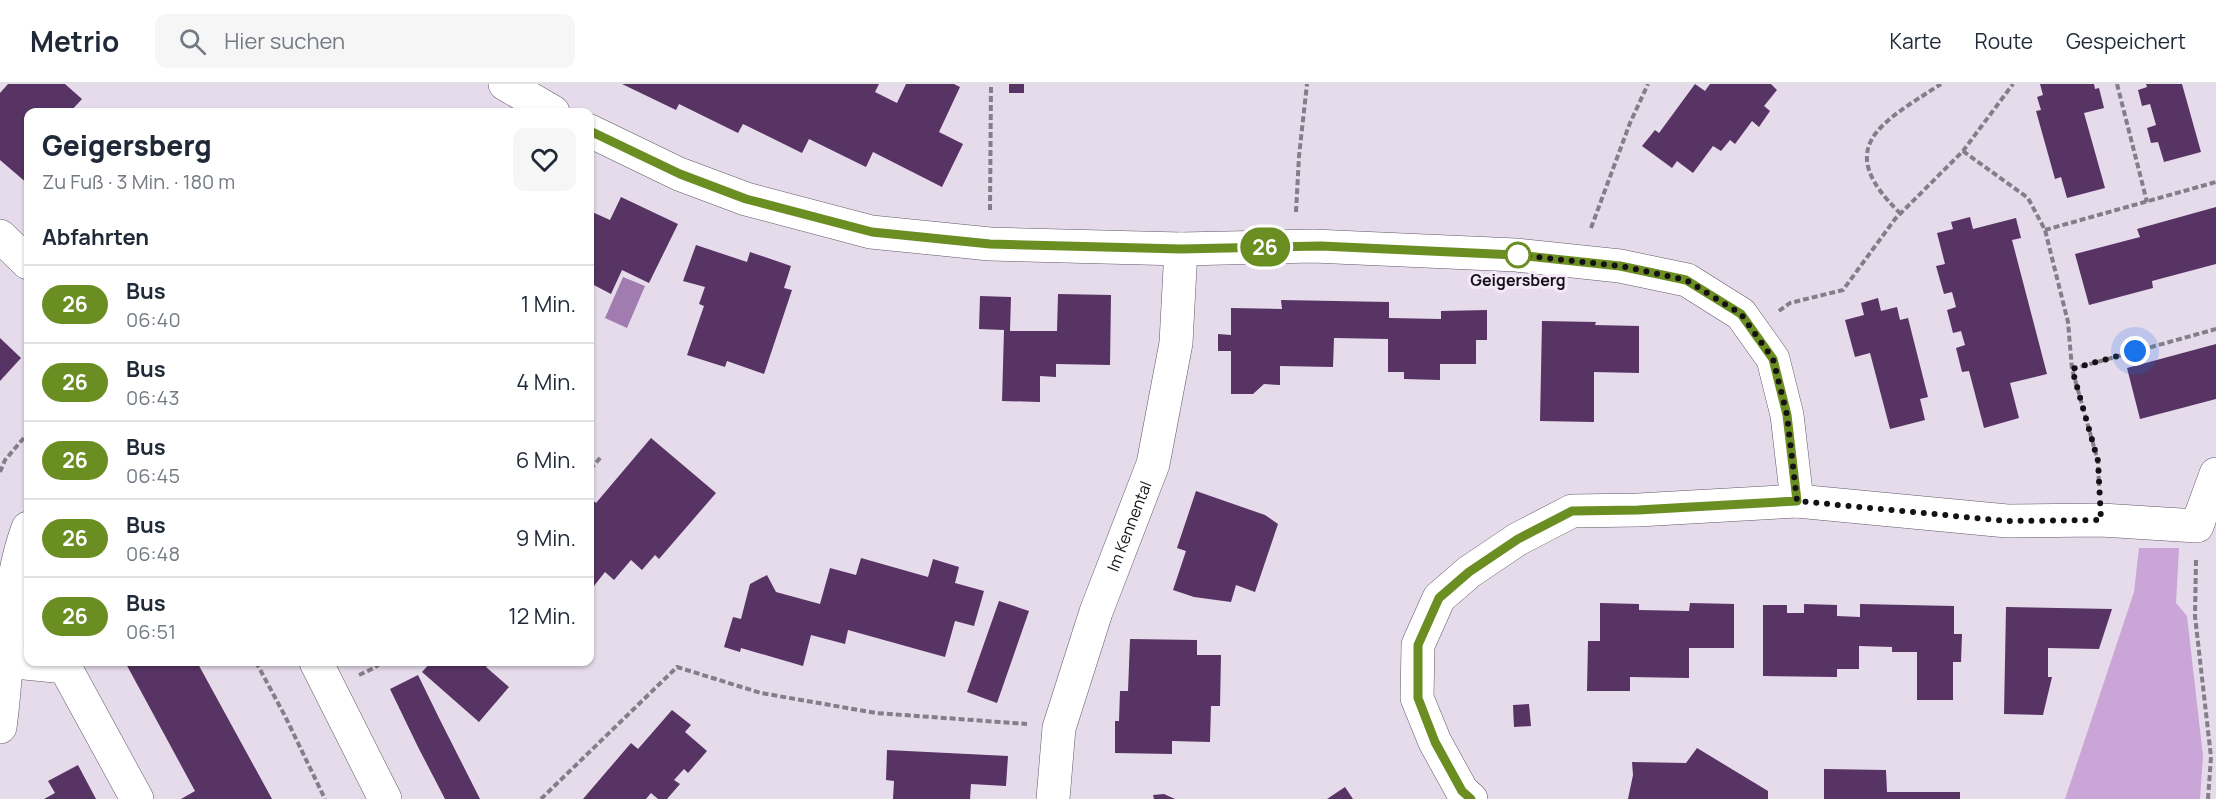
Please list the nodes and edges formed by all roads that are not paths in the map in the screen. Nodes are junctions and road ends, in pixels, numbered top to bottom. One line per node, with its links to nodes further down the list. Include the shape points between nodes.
1 (504, 84): 2 (street)
2 (546, 108)
3 (594, 133): 5 (street, via 680,174 746,199 872,232 990,244)
4 (0, 236): 6 (street)
5 (1181, 249): 8 (street, via 1294,246 1470,252 1620,266 1686,280 1741,314 1773,359 1787,415); 17 (street, Im Kennental, via 1176,343 1153,464 1096,612 1059,728)
6 (24, 260)
7 (2216, 474): 8 (street, via 2197,526 2101,520 2007,521)
8 (1797, 501): 18 (street, via 1572,511 1518,539 1439,598 1418,645 1418,698 1435,742 1462,791)
9 (24, 540): 10 (street, via 10,605)
10 (5, 661): 11 (street); 14 (street)
11 (24, 663)
12 (55, 666): 15 (street, via 65,667)
13 (318, 666): 16 (street)
14 (0, 727)
15 (137, 799)
16 (385, 799)
17 (1053, 799)
18 (1471, 799)

